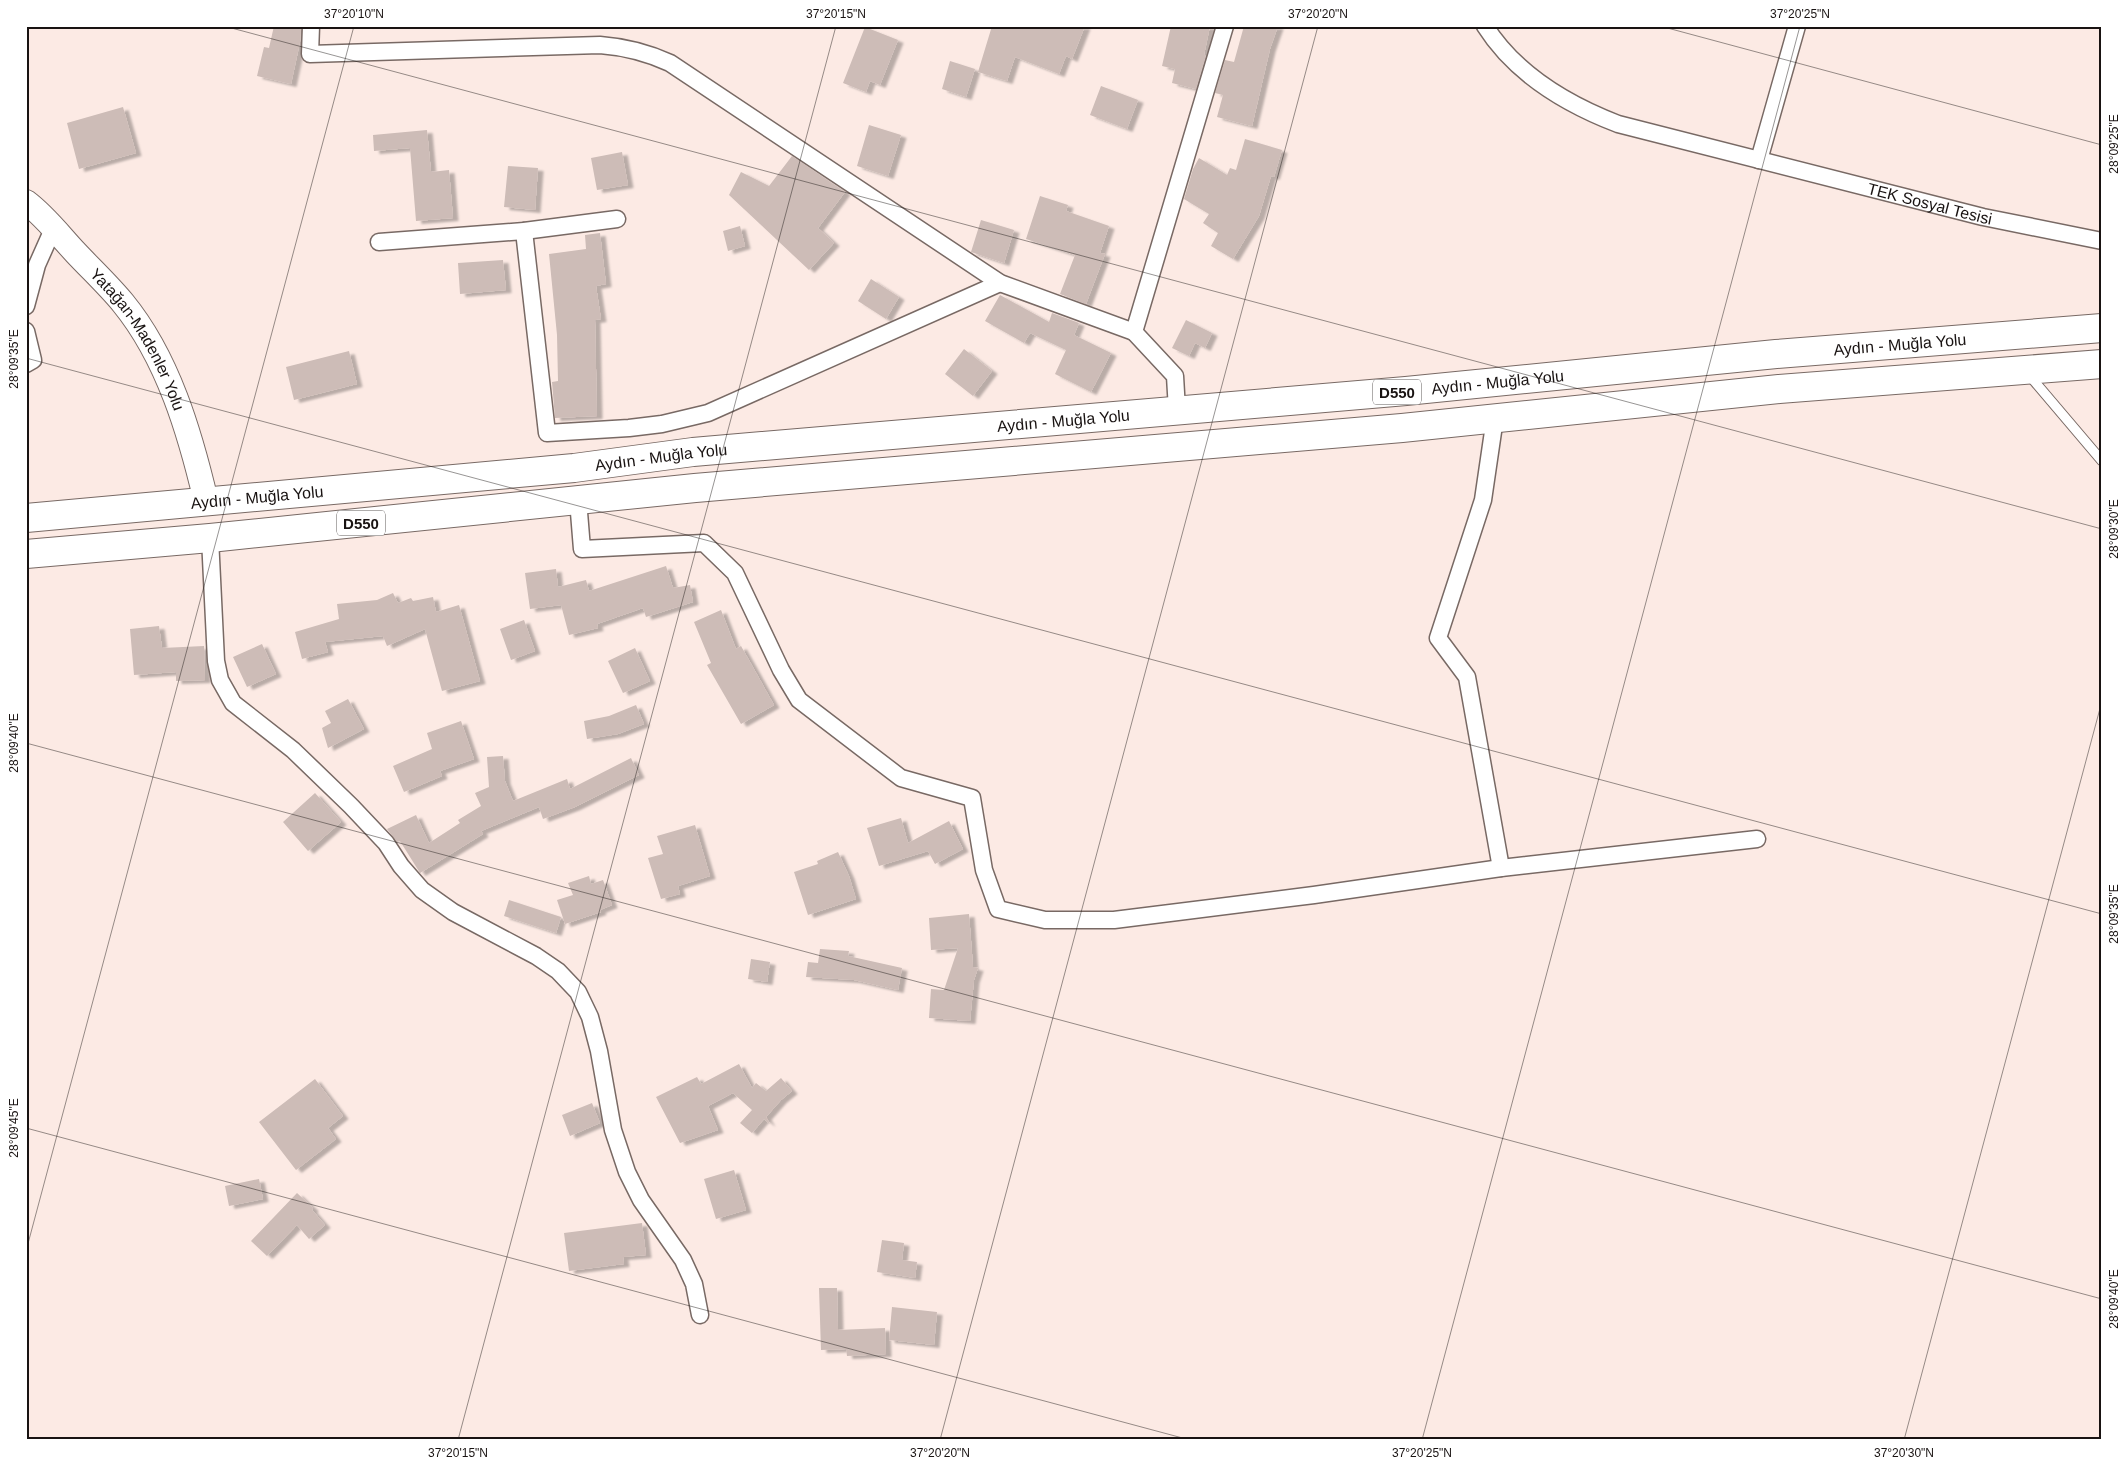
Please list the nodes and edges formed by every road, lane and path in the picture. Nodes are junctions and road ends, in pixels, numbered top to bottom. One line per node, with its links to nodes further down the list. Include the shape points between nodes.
1 (311, 26): 12 (street, via 310,54 600,45 646,52 678,69)
2 (1225, 26): 16 (street)
3 (1485, 26): 5 (street, TEK Sosyal Tesisi, via 1519,65 1548,90 1585,111 1618,124)
4 (1797, 26): 5 (street)
5 (1759, 160): 10 (street, TEK Sosyal Tesisi, via 1983,217)
6 (26, 202): 8 (street, Yatağan-Madenler Yolu)
7 (618, 219): 9 (street)
8 (53, 229): 13 (street, via 37,265); 24 (street, Yatağan-Madenler Yolu, via 123,303 154,353 192,446)
9 (524, 231): 11 (street); 12 (street, via 547,432 630,428 708,413)
10 (2102, 240)
11 (379, 242)
12 (1000, 283): 16 (street)
13 (26, 306)
14 (2102, 328): 20 (highway, Aydın - Muğla Yolu / D550, via 1776,354)
15 (26, 332): 17 (street, via 33,360)
16 (1134, 332): 20 (street, via 1175,376)
17 (26, 364)
18 (2102, 364): 19 (highway, Aydın - Muğla Yolu / D550)
19 (2026, 371): 21 (highway, Aydın - Muğla Yolu / D550, via 1779,389); 22 (lane)
20 (1177, 410): 24 (highway, Aydın - Muğla Yolu / D550, via 693,452 574,468)
21 (1494, 418): 23 (highway, Aydın - Muğla Yolu / D550); 29 (street, via 1483,500 1438,638 1467,677)
22 (2102, 461)
23 (578, 500): 26 (highway, Aydın - Muğla Yolu / D550); 29 (street, via 582,549 704,543 735,573 799,700 901,778 972,798 984,870 998,909 1045,920 1114,920)
24 (206, 501): 25 (highway, Aydın - Muğla Yolu / D550); 26 (highway)
25 (26, 518)
26 (210, 538): 27 (highway, Aydın - Muğla Yolu / D550); 30 (street, via 216,661 220,680 233,703 293,750 351,806 386,843 422,890 453,912 536,956 558,971 578,992 590,1017 613,1130 627,1172 641,1200 683,1260 694,1284)
27 (26, 554)
28 (1757, 838): 29 (street)
29 (1502, 868)
30 (700, 1315)

